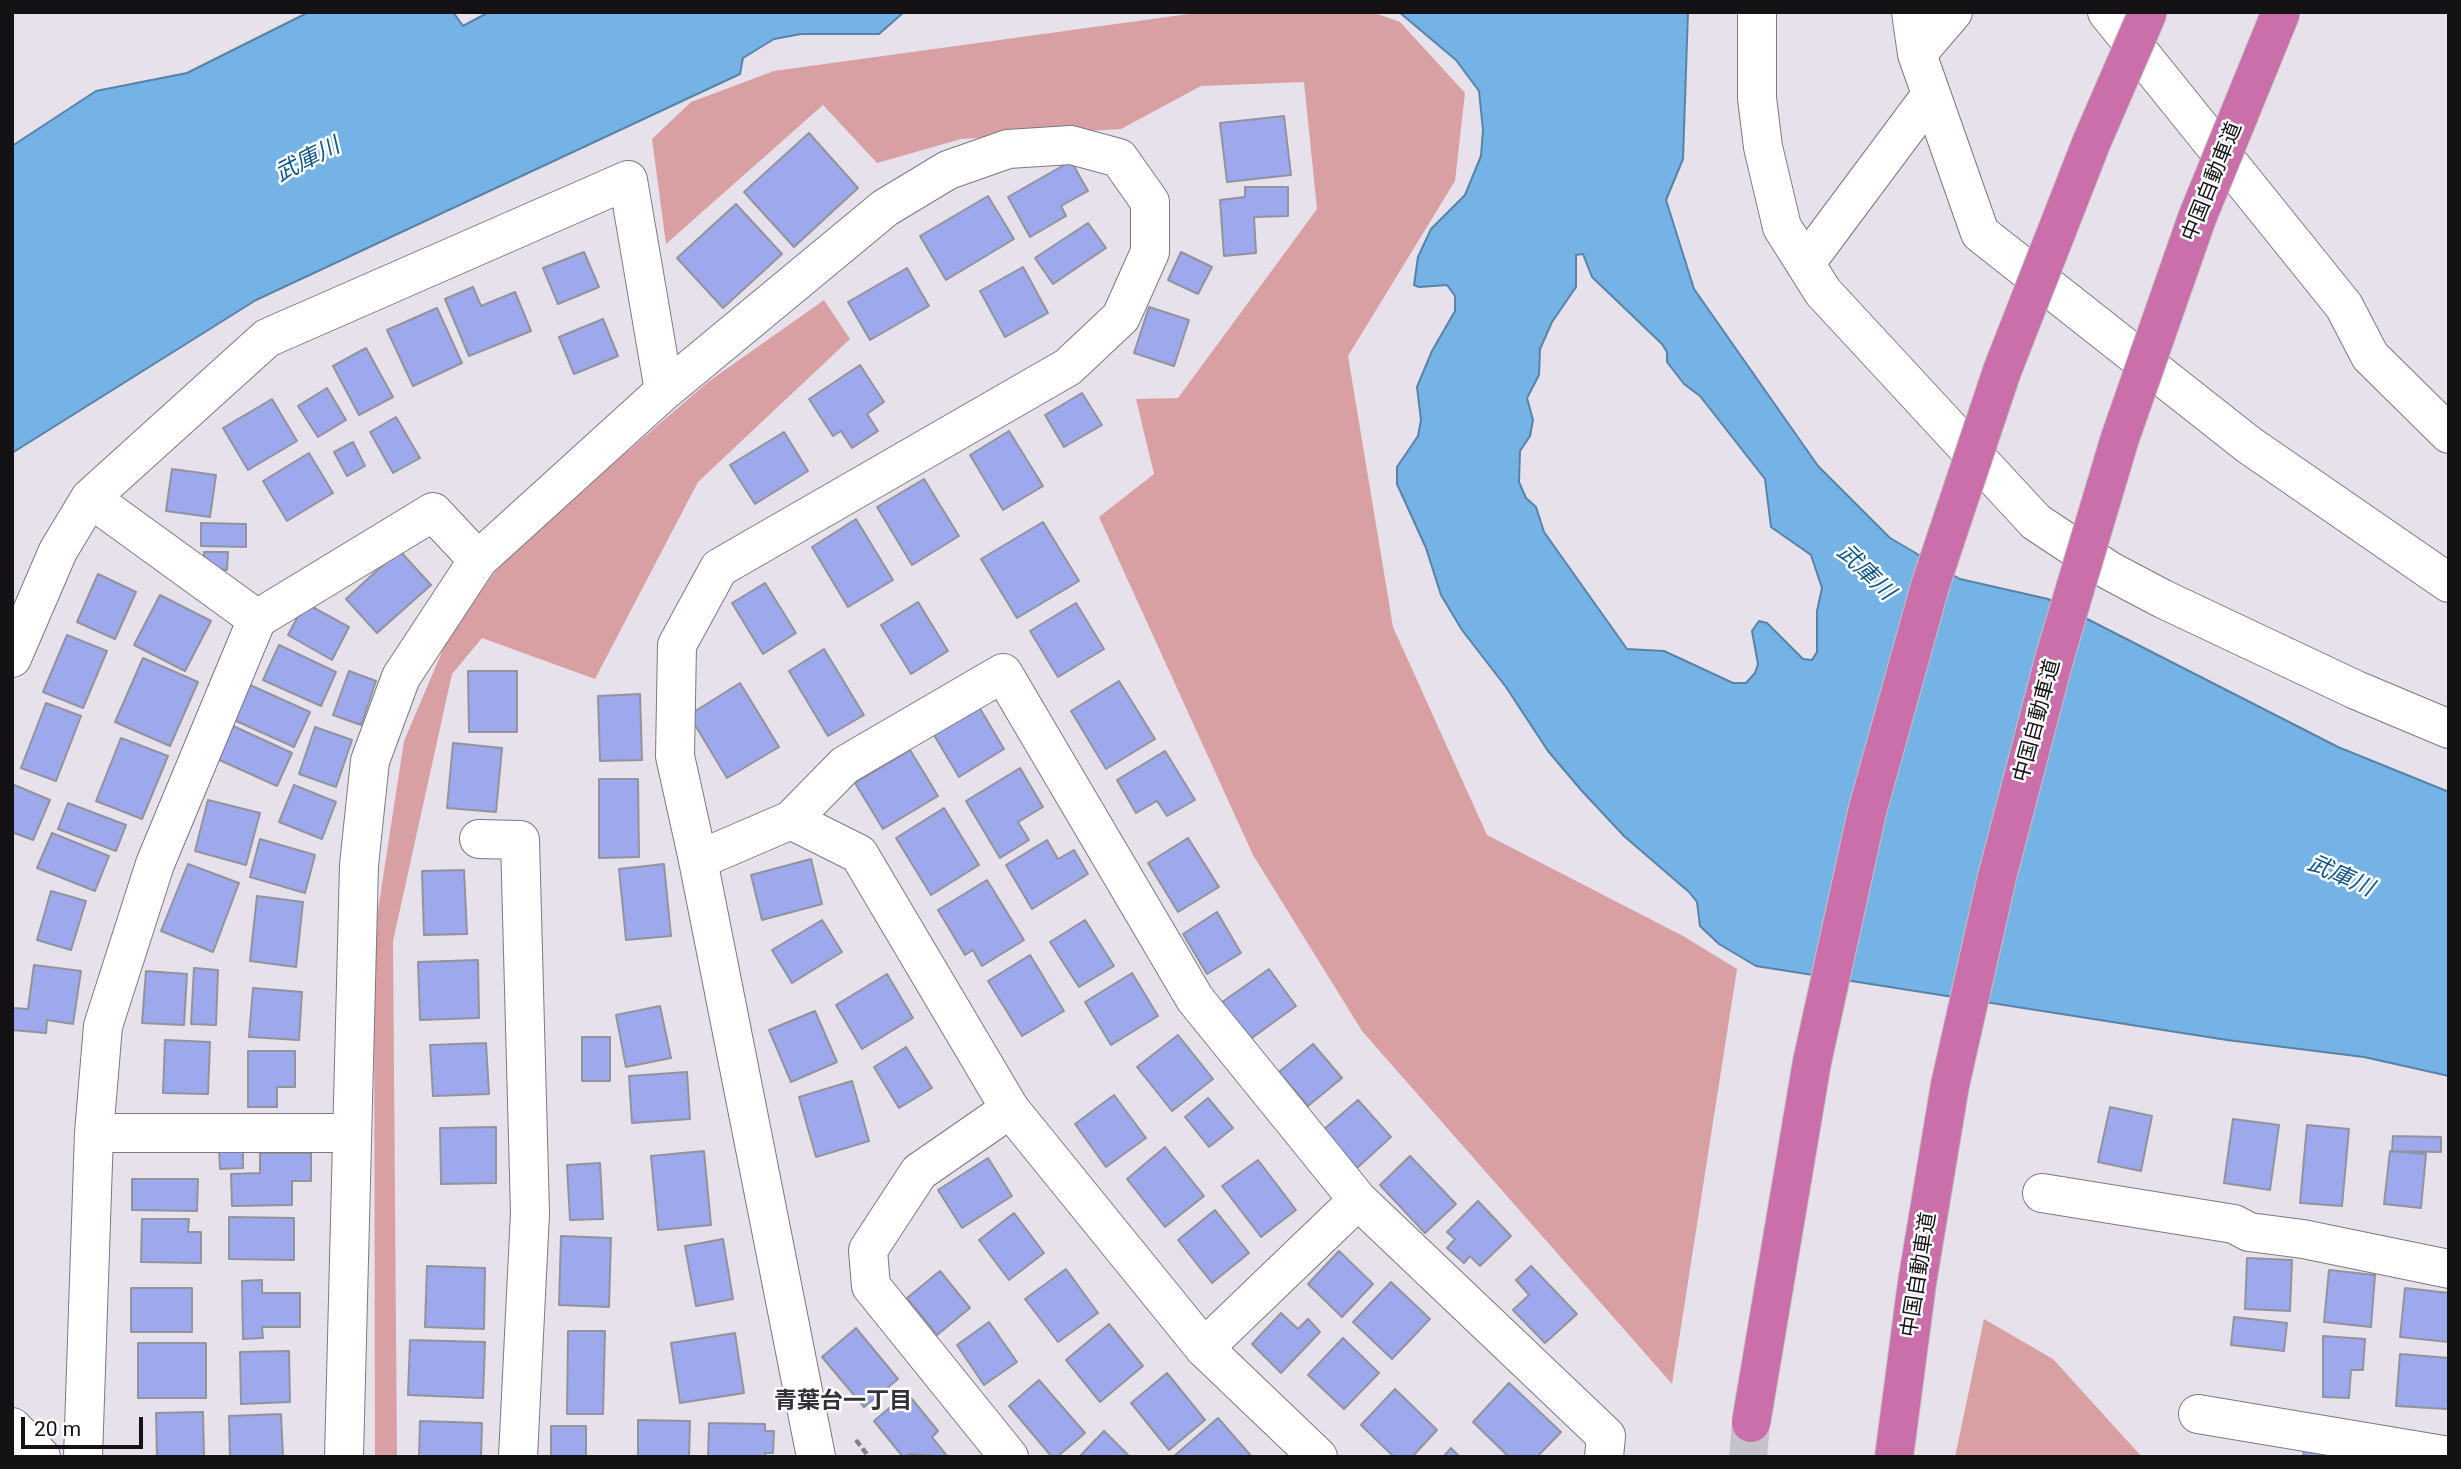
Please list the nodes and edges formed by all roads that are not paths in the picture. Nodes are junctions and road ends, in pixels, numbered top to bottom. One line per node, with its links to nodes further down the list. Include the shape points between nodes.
1 (1757, 12): 9 (street, via 1756,99 1763,147 1782,227)
2 (1911, 12): 7 (street)
3 (1953, 12): 7 (street)
4 (2108, 12): 11 (street, via 2344,306 2370,356)
5 (2148, 12): 29 (highway, bridge, via 2007,358 1930,586 1867,812 1812,1062)
6 (2281, 12): 40 (highway, 中国自動車道, bridge, via 2197,218 2120,438 2045,695 1997,877 1950,1085)
7 (1917, 54): 8 (street)
8 (1931, 95): 9 (street); 14 (street, via 1980,233 2249,445)
9 (1805, 264): 17 (street, via 1860,334 2036,522 2110,571 2163,599)
10 (664, 391): 12 (street, via 628,180 267,338); 13 (street); 20 (street, via 886,208 948,170 1008,149 1070,145 1119,158 1150,202 1150,252 1121,317 1069,367 719,568 677,645 675,757)
11 (2449, 434)
12 (90, 498): 15 (street); 16 (street, via 58,551)
13 (478, 560): 15 (street, via 433,512); 23 (street, via 401,677 370,761 359,865)
14 (2449, 583)
15 (257, 620): 22 (street, via 155,864 103,1026)
16 (12, 658)
17 (2449, 729)
18 (790, 820): 20 (street); 21 (street, via 859,854); 25 (street, via 845,765 1003,673 1195,999)
19 (479, 839): 35 (street, via 520,840 530,1213)
20 (698, 860): 36 (street)
21 (1010, 1109): 27 (street); 37 (street, via 919,1172 868,1250 871,1286)
22 (94, 1133): 23 (street); 33 (street)
23 (351, 1133): 34 (street)
24 (2042, 1193): 26 (street, via 2234,1224 2249,1232)
25 (1358, 1200): 27 (street); 39 (street, via 1606,1436)
26 (2449, 1269)
27 (1204, 1349): 38 (street)
28 (2198, 1414): 31 (street)
29 (1751, 1423)
30 (12, 1427): 32 (street)
31 (2449, 1456)
32 (41, 1457)
33 (83, 1457)
34 (344, 1457)
35 (518, 1457)
36 (816, 1457)
37 (1009, 1457)
38 (1318, 1457)
39 (1604, 1457)
40 (1894, 1457)

